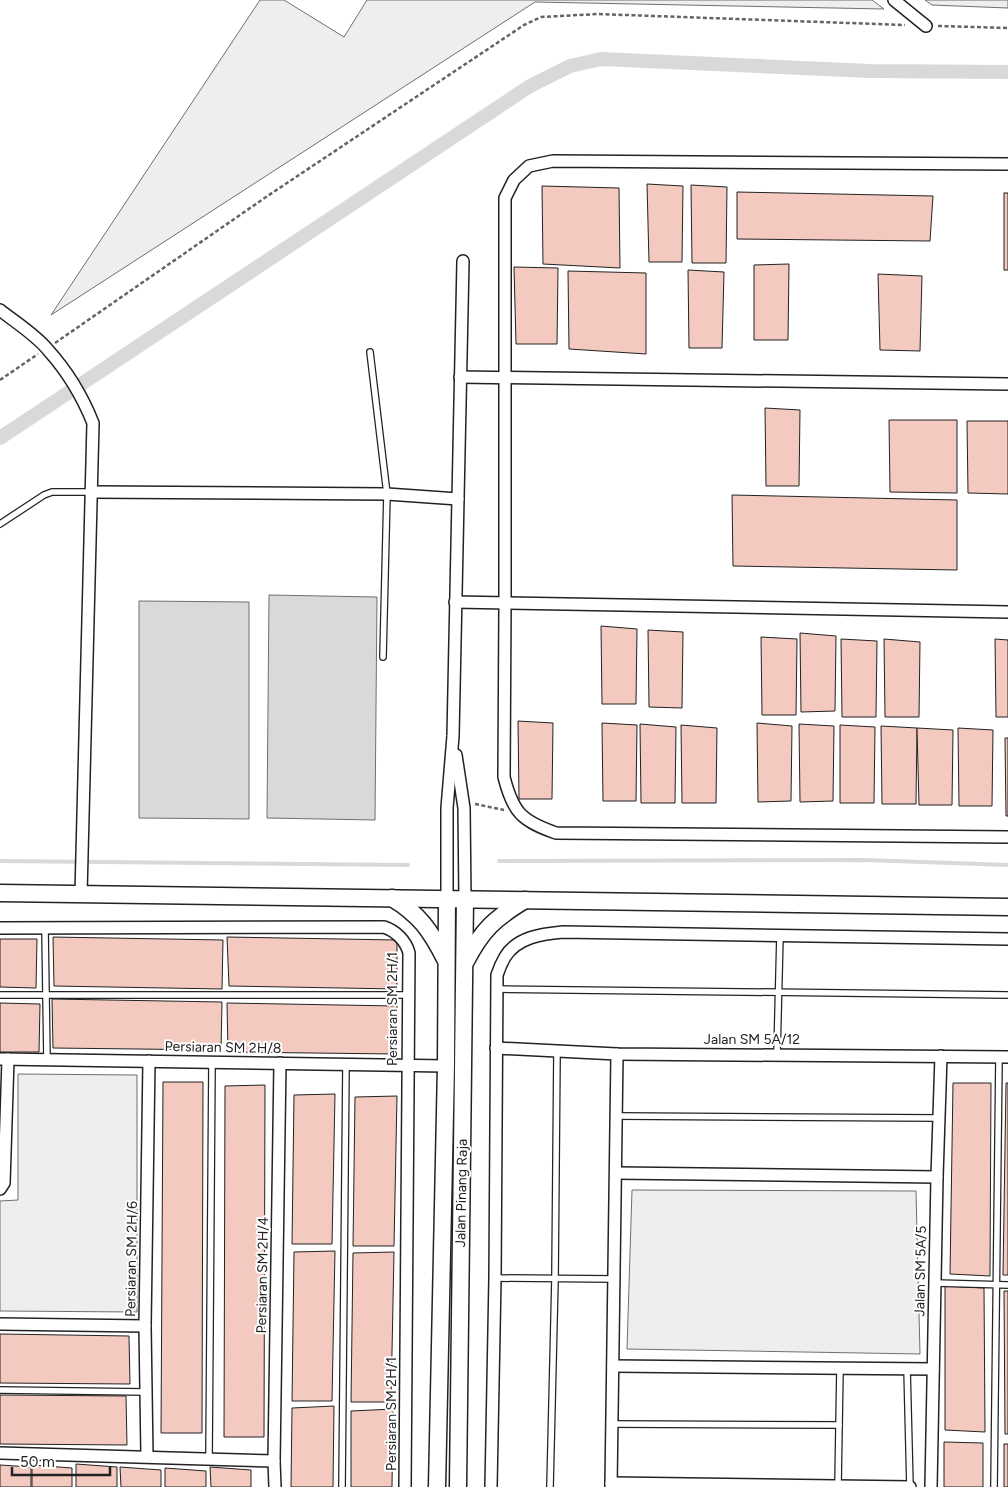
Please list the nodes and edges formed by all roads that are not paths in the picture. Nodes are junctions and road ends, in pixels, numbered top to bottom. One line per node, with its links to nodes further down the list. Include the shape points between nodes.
1 (894, 0): 2 (street)
2 (926, 26)
3 (1008, 164): 8 (street, via 553,161 529,166 514,180 505,198)
4 (463, 261): 7 (street)
5 (0, 310): 10 (street, via 48,348 88,412 93,424)
6 (370, 352): 11 (lane)
7 (460, 377): 8 (street); 12 (street)
8 (505, 378): 9 (street); 15 (street)
9 (1008, 384)
10 (91, 492): 11 (street); 13 (lane, via 52,492); 21 (street)
11 (387, 494): 12 (street); 17 (lane)
12 (458, 498): 14 (street)
13 (0, 524)
14 (456, 602): 15 (street); 18 (street)
15 (505, 603): 16 (street); 19 (street, via 504,777 508,794 518,812 535,826 556,833)
16 (1008, 612)
17 (383, 658)
18 (453, 736): 23 (street, via 447,808); 24 (street, via 463,802)
19 (1008, 837)
20 (0, 893): 21 (main road)
21 (81, 894): 22 (main road)
22 (392, 898): 23 (main road); 31 (main road, via 410,909 421,921)
23 (447, 898): 24 (main road); 31 (main road)
24 (464, 899): 25 (main road); 32 (main road, Jalan Pinang Raja)
25 (525, 900): 26 (main road); 32 (main road, via 492,922 477,939)
26 (1008, 907)
27 (0, 928): 28 (street, Persiaran SM 2H/1)
28 (45, 928): 36 (lane); 37 (street, Persiaran SM 2H/1, via 384,928 392,930 407,946)
29 (780, 936): 30 (street); 33 (street, via 542,934 523,941 506,956 497,975); 34 (lane)
30 (1008, 938)
31 (447, 962): 52 (main road)
32 (464, 964): 85 (main road, Jalan Pinang Raja)
33 (497, 989): 34 (lane); 39 (street)
34 (778, 993): 38 (lane); 42 (lane)
35 (0, 995): 36 (lane)
36 (46, 995): 37 (lane); 46 (lane)
37 (408, 995): 51 (street, Persiaran SM 2H/1)
38 (1008, 995)
39 (496, 1048): 40 (street, Jalan SM 5A/12); 59 (street)
40 (556, 1051): 41 (street, Jalan SM 5A/12); 60 (lane)
41 (617, 1054): 42 (street, Jalan SM 5A/12); 53 (street)
42 (777, 1054): 43 (street, Jalan SM 5A/12)
43 (941, 1056): 44 (street, Jalan SM 5A/12); 54 (street, Jalan SM 5A/5)
44 (1004, 1057): 63 (lane)
45 (4, 1059): 46 (street, Persiaran SM 2H/8); 55 (street)
46 (47, 1060): 47 (street, Persiaran SM 2H/8)
47 (149, 1062): 48 (street, Persiaran SM 2H/8); 66 (street, Persiaran SM 2H/6)
48 (212, 1062): 49 (street, Persiaran SM 2H/8); 77 (lane)
49 (280, 1063): 50 (street, Persiaran SM 2H/8); 78 (street, Persiaran SM 2H/4)
50 (346, 1064): 51 (street, Persiaran SM 2H/8); 82 (lane)
51 (408, 1065): 52 (street, Persiaran SM 2H/8); 83 (street, Persiaran SM 2H/1)
52 (446, 1066): 84 (main road)
53 (617, 1116): 54 (lane); 56 (street)
54 (939, 1118): 57 (street, Jalan SM 5A/5)
55 (3, 1125): 58 (street, via 4,1183)
56 (616, 1173): 57 (street); 61 (street)
57 (937, 1177): 62 (street, Jalan SM 5A/5)
58 (0, 1189)
59 (495, 1278): 60 (lane); 86 (street)
60 (555, 1279): 61 (lane); 87 (lane)
61 (614, 1279): 67 (street)
62 (935, 1283): 63 (lane); 70 (street, Jalan SM 5A/5)
63 (997, 1284): 64 (lane); 90 (lane)
64 (1008, 1285)
65 (0, 1324): 66 (street)
66 (145, 1326): 72 (street, Persiaran SM 2H/6)
67 (613, 1366): 68 (street); 73 (street)
68 (840, 1368): 69 (street); 74 (lane)
69 (907, 1368): 70 (street); 88 (lane)
70 (934, 1369): 89 (street, Jalan SM 5A/5)
71 (0, 1390): 72 (lane)
72 (146, 1392): 76 (street, Persiaran SM 2H/6)
73 (612, 1424): 74 (lane); 79 (street)
74 (839, 1425): 80 (lane)
75 (0, 1453): 76 (street)
76 (147, 1456): 77 (street)
77 (209, 1458): 78 (street)
78 (274, 1461): 81 (street, Persiaran SM 2H/4)
79 (611, 1485): 80 (street)
80 (838, 1485): 88 (street)
81 (275, 1487)
82 (342, 1487)
83 (405, 1487)
84 (437, 1487)
85 (458, 1487)
86 (491, 1487)
87 (550, 1487)
88 (910, 1487)
89 (932, 1487)
90 (994, 1487)

